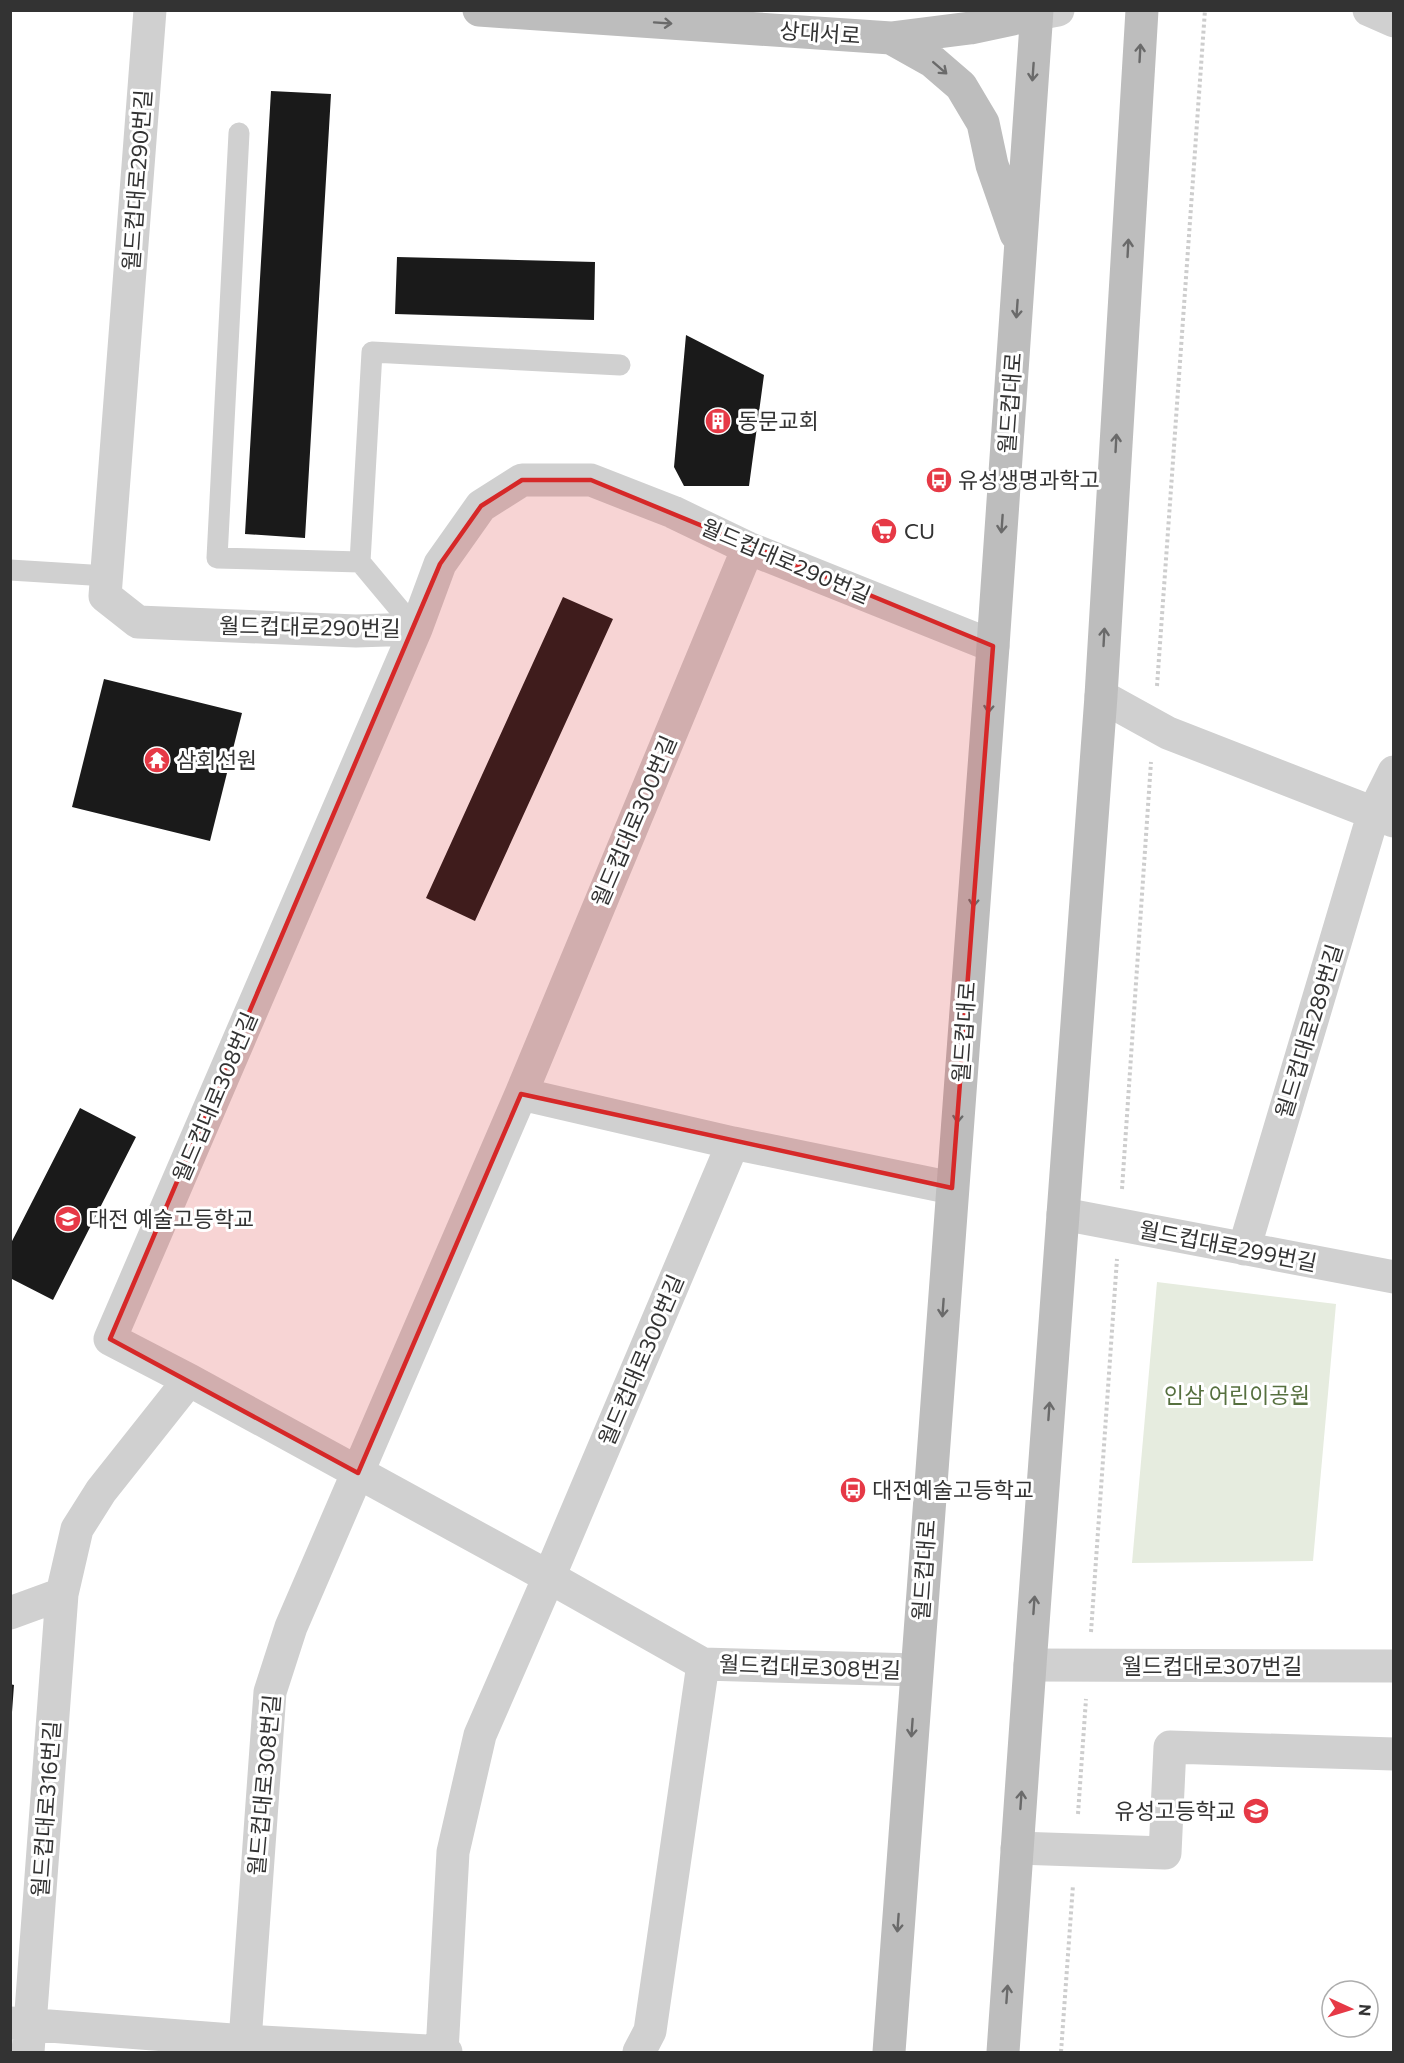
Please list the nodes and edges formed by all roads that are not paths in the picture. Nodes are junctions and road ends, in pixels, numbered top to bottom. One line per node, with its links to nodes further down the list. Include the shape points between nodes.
1 (150, 10): 14 (street, 월드컵대로290번길)
2 (479, 10): 7 (street, 상대서로, one-way to 7)
3 (1142, 10): 17 (street, one-way to 3)
4 (1369, 10): 6 (street)
5 (1038, 11): 7 (street, 상대서로, via 970,28); 9 (street, 월드컵대로, one-way to 9)
6 (1394, 21)
7 (891, 38): 9 (street, one-way to 9, via 932,62 961,86 983,123 992,165)
8 (239, 133): 12 (lane, via 217,558)
9 (1021, 250): 16 (street, 월드컵대로, one-way to 16)
10 (620, 364): 12 (lane, via 372,352)
11 (748, 548): 15 (street, 월드컵대로290번길, via 673,512 591,480 522,480 481,506 460,535 440,564); 16 (street, 월드컵대로290번길); 20 (street, 월드컵대로300번길)
12 (360, 562): 15 (lane)
13 (10, 570): 14 (lane)
14 (107, 576): 15 (street, 월드컵대로290번길, via 105,596 138,622 356,631)
15 (416, 629): 26 (street, 월드컵대로308번길, via 110,1339)
16 (993, 646): 22 (street, 월드컵대로, one-way to 22)
17 (1101, 696): 19 (street, via 1168,733); 23 (street)
18 (1394, 772): 19 (street, 월드컵대로289번길)
19 (1384, 817): 24 (street, 월드컵대로289번길)
20 (521, 1094): 21 (street); 27 (street, 월드컵대로300번길)
21 (734, 1143): 22 (street); 28 (street, 월드컵대로300번길)
22 (952, 1188): 34 (street, 월드컵대로, one-way to 34)
23 (1064, 1214): 24 (street, 월드컵대로299번길); 32 (street, one-way to 23)
24 (1244, 1249): 25 (street, 월드컵대로299번길)
25 (1394, 1277)
26 (189, 1380): 27 (street, 월드컵대로308번길); 29 (street, 월드컵대로316번길, via 101,1491 77,1529)
27 (358, 1473): 28 (street, 월드컵대로308번길); 38 (street, 월드컵대로308번길, via 291,1627 270,1692)
28 (549, 1577): 31 (street, 월드컵대로308번길); 39 (street, via 480,1735 453,1852)
29 (62, 1594): 30 (street); 37 (street, 월드컵대로316번길)
30 (10, 1612)
31 (703, 1664): 34 (street, 월드컵대로308번길); 41 (street, 월드컵대로308번길, via 650,2031)
32 (1030, 1665): 33 (street, 월드컵대로307번길); 36 (street, one-way to 32)
33 (1394, 1666)
34 (916, 1670): 42 (street, 월드컵대로, one-way to 42)
35 (1394, 1754): 36 (street, via 1170,1747 1165,1853)
36 (1017, 1848): 43 (street, one-way to 36)
37 (23, 2033): 38 (street, 월드컵대로316번길)
38 (245, 2041): 39 (street, 월드컵대로316번길)
39 (442, 2052): 40 (street, 월드컵대로316번길)
40 (446, 2052)
41 (639, 2052)
42 (889, 2052)
43 (1003, 2052)

